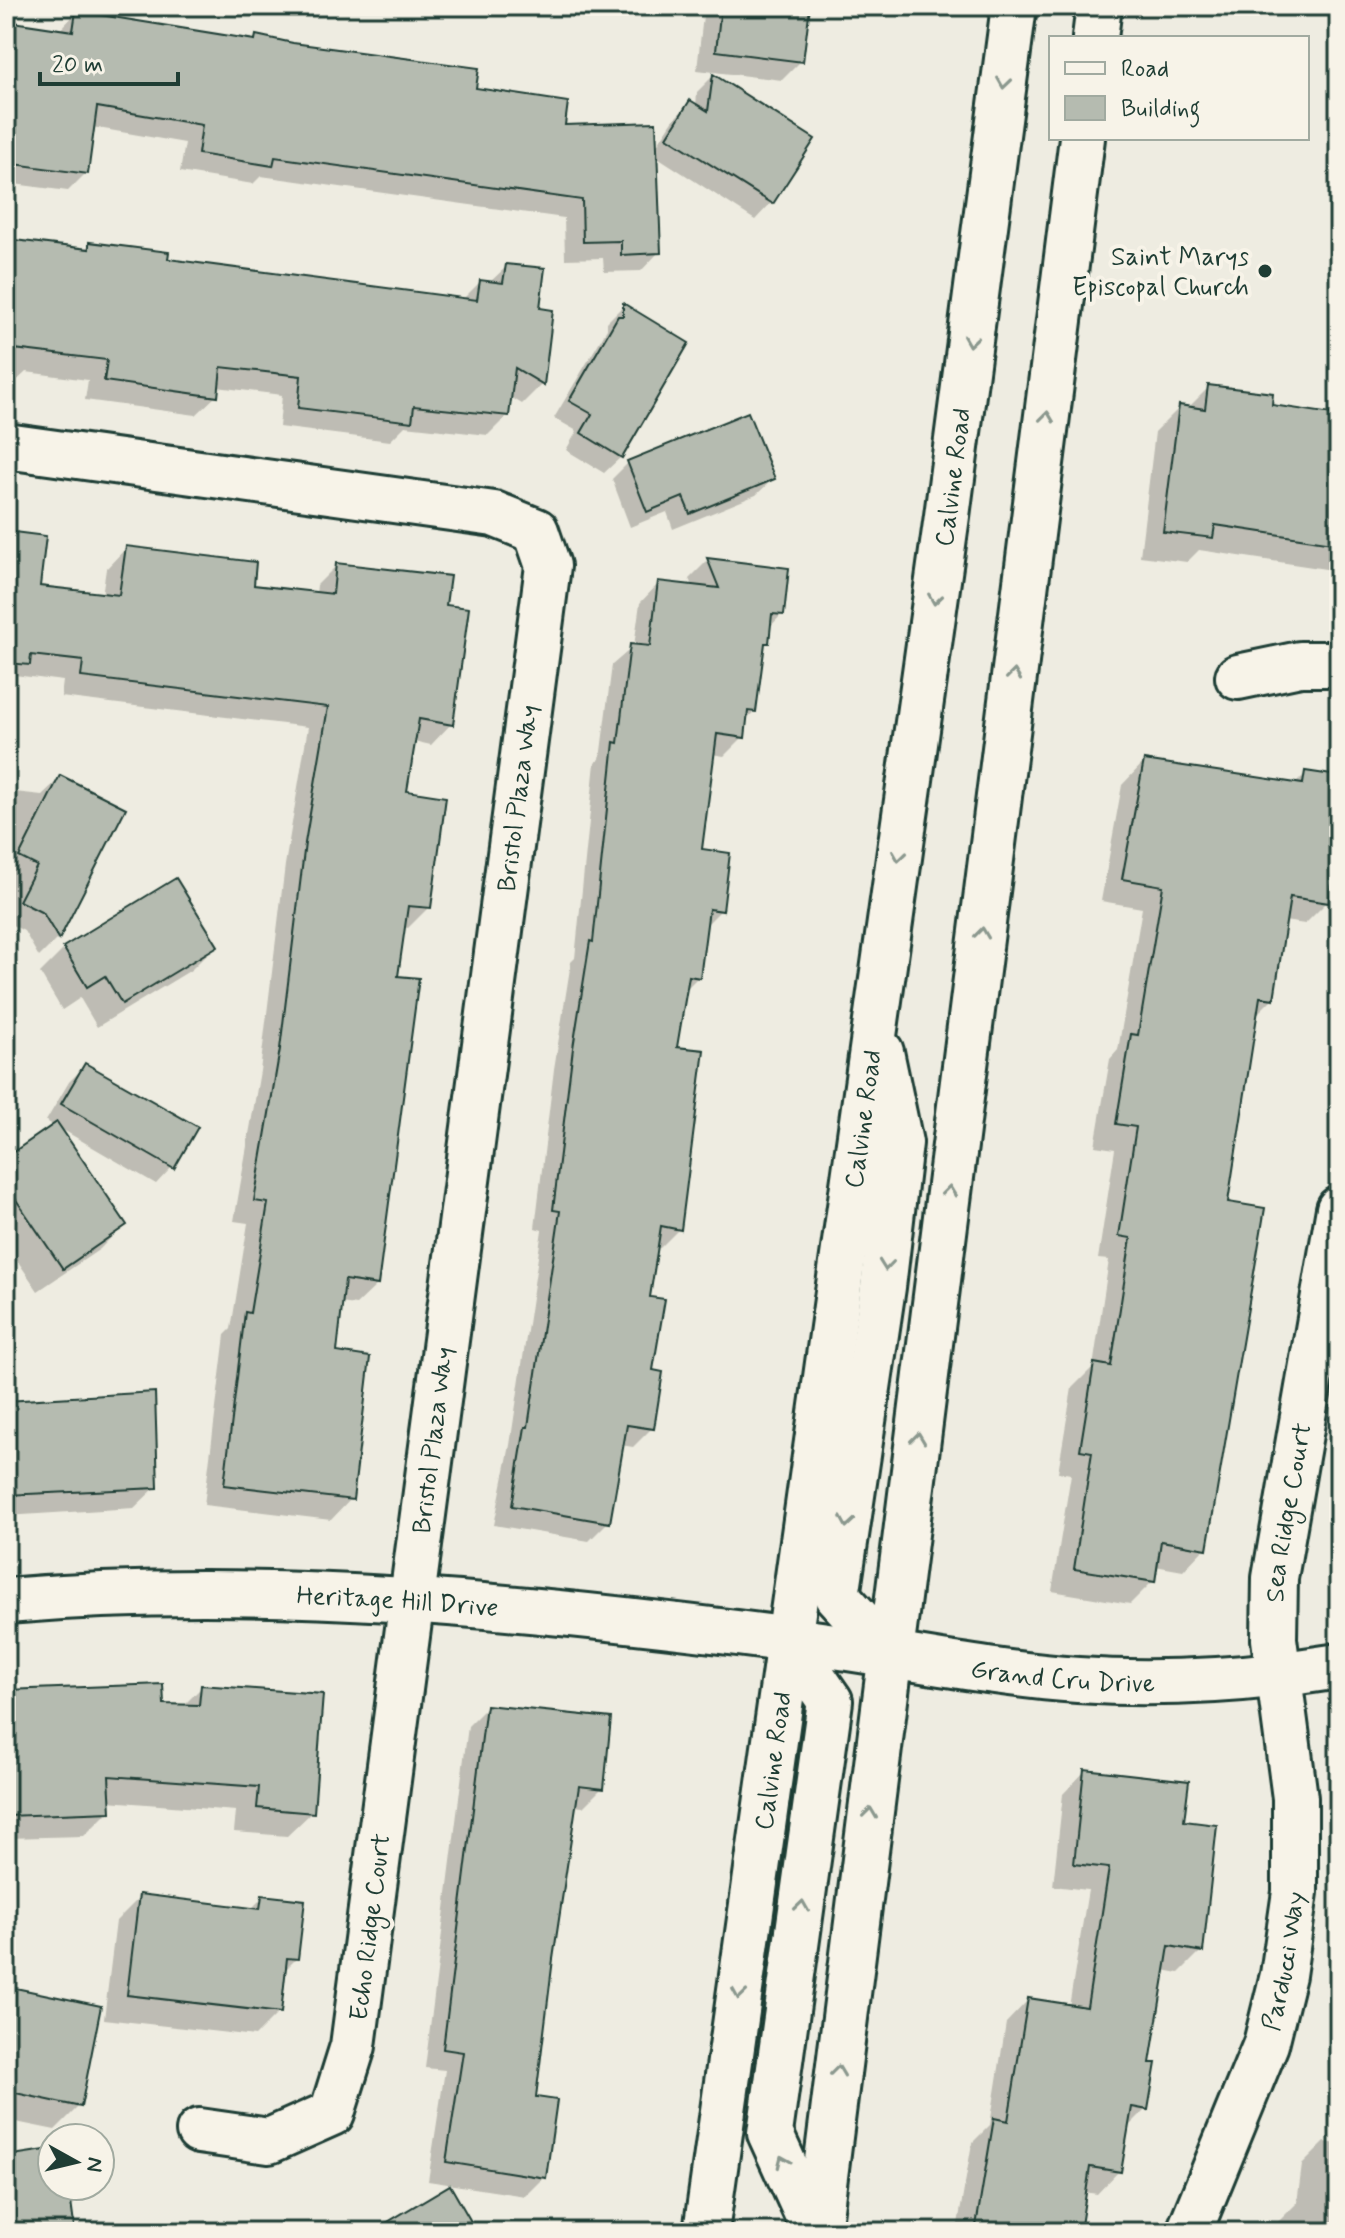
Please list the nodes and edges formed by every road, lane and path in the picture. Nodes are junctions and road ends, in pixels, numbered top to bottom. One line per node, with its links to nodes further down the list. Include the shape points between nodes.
1 (1014, 6): 8 (main road, Calvine Road, one-way to 8)
2 (1099, 6): 3 (main road)
3 (1095, 36)
4 (1082, 140): 13 (main road, one-way to 4)
5 (6, 446): 10 (main road, Bristol Plaza Way, via 494,514 536,531 548,566)
6 (1339, 664): 7 (main road, via 1300,664)
7 (1238, 677)
8 (875, 1022): 12 (main road, Calvine Road); 13 (main road, one-way to 13, via 900,1143 837,1596)
9 (1339, 1209): 15 (main road, Sea Ridge Court, via 1275,1578)
10 (412, 1600): 11 (main road, Heritage Hill Drive, via 222,1593); 12 (main road, Heritage Hill Drive); 16 (main road, Echo Ridge Court, via 353,2046 332,2113 269,2141)
11 (6, 1601)
12 (787, 1639): 13 (main road, Grand Cru Drive); 17 (main road, Calvine Road, one-way to 17); 18 (main road, one-way to 12, via 770,2133 830,1701)
13 (890, 1654): 15 (main road, Grand Cru Drive, via 1079,1680 1189,1683); 18 (main road, one-way to 13)
14 (1339, 1666): 15 (main road, Grand Cru Drive)
15 (1278, 1676): 19 (main road, Parducci Way, via 1295,1798 1295,1892 1283,1975 1266,2044)
16 (199, 2131)
17 (706, 2232)
18 (816, 2232)
19 (1189, 2232)

